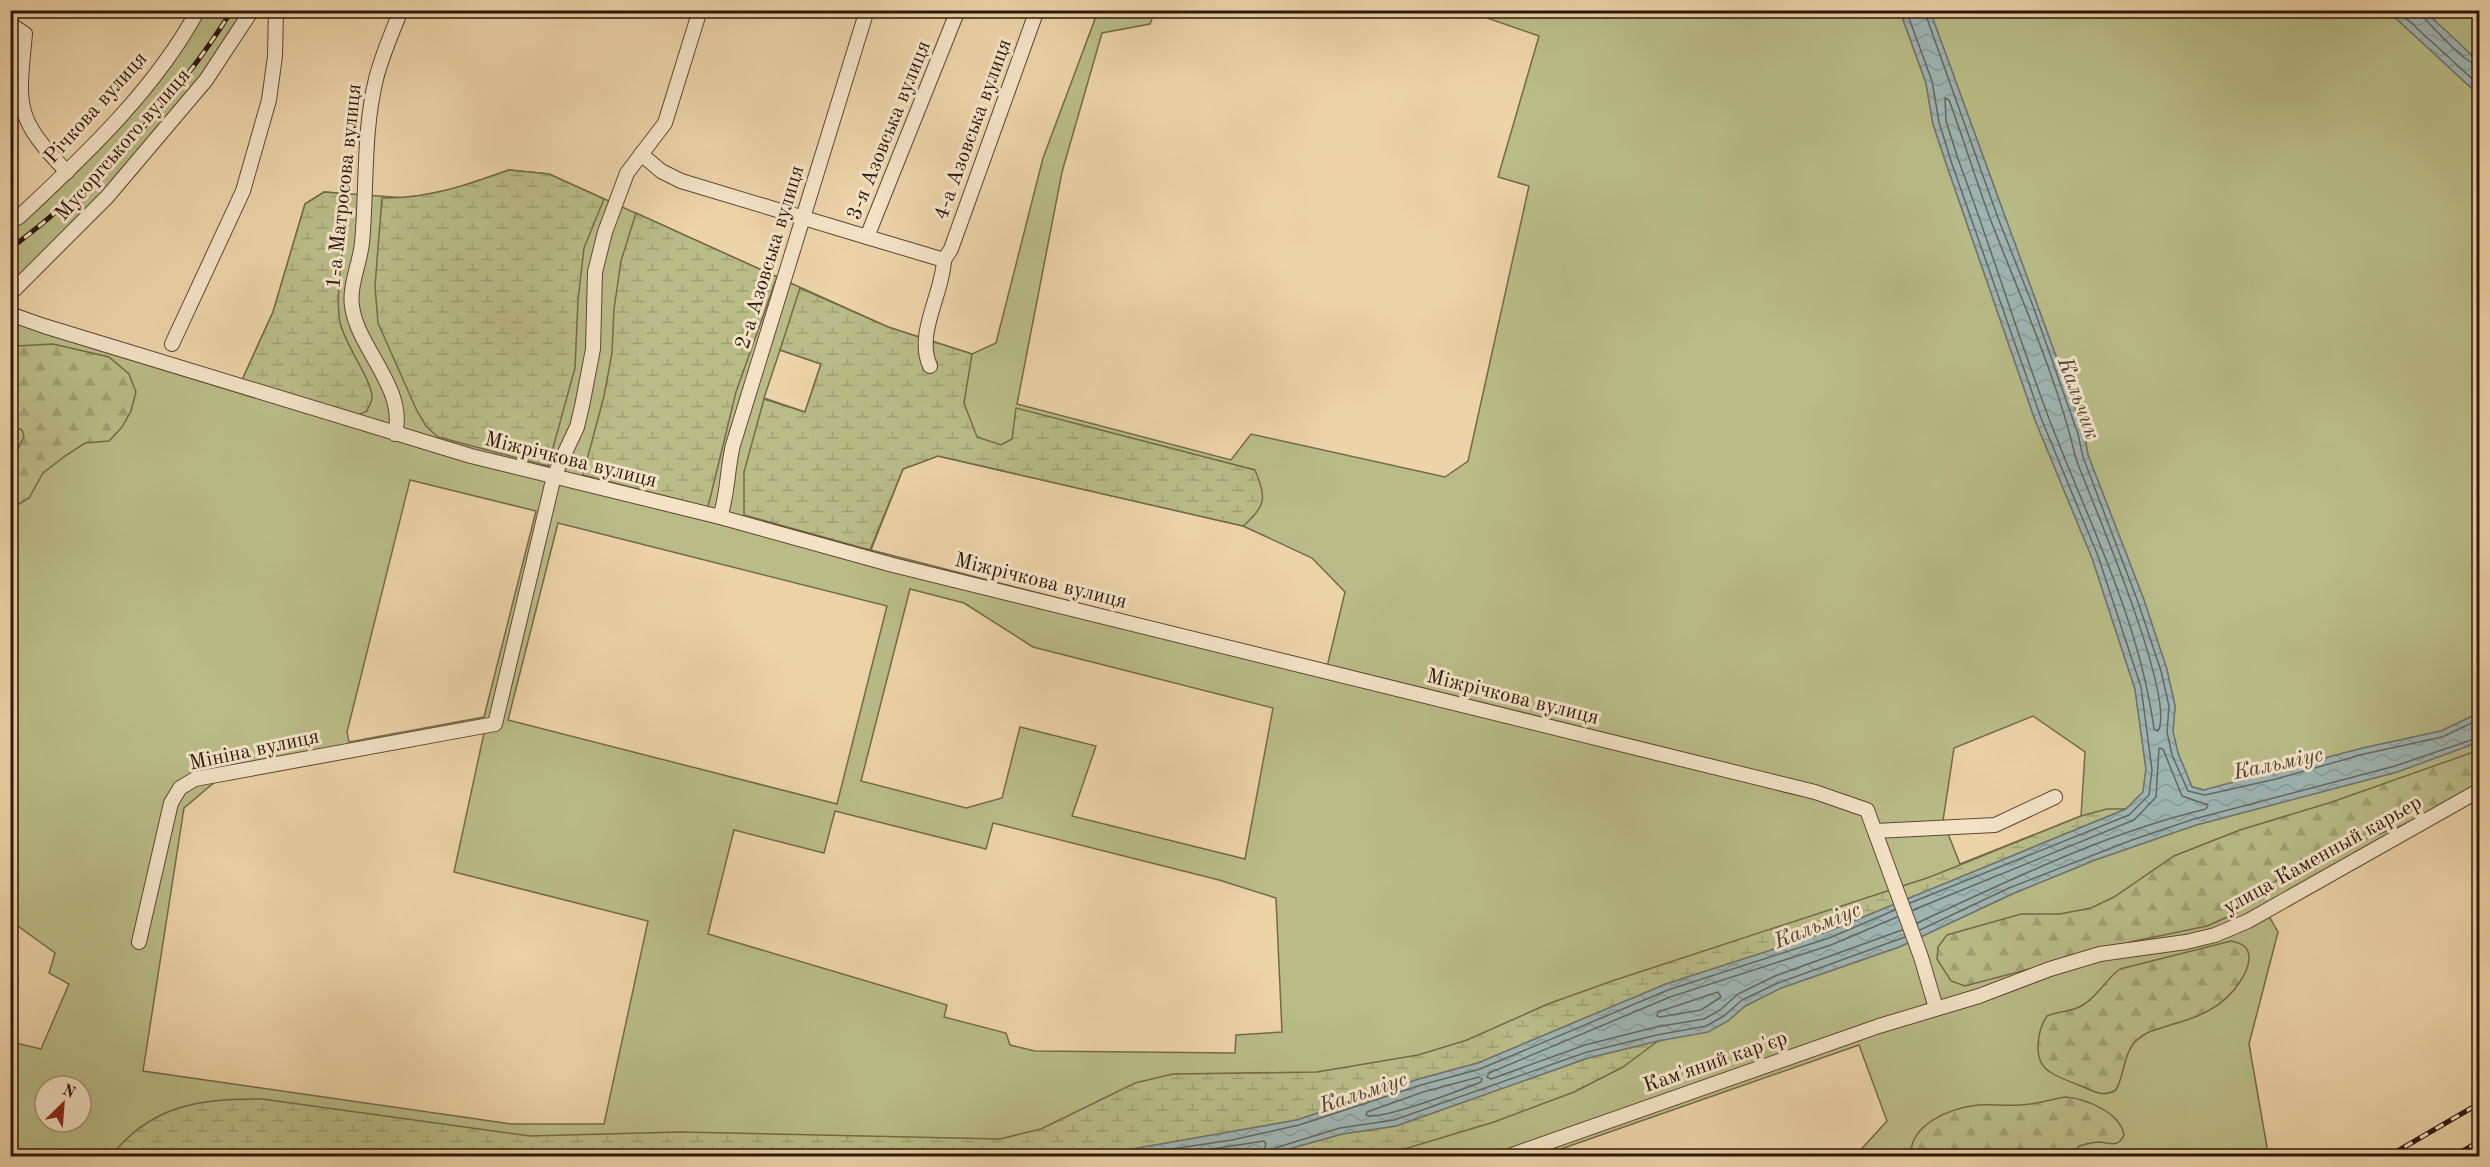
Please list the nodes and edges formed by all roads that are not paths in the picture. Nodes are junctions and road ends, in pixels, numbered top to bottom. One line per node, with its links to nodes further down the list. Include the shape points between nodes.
1 (198, 10): 11 (street, Річкова вулиця, via 122,114)
2 (252, 10): 16 (street, Мусоргського вулиця, via 206,80 107,197)
3 (276, 10): 18 (street, via 269,100 243,191)
4 (401, 10): 20 (street, 1-а Матросова вулиця, via 372,98 362,248 351,304 390,388 397,420)
5 (700, 10): 10 (street, via 665,123)
6 (867, 10): 12 (street, 2-а Азовська вулиця)
7 (958, 10): 14 (street, 3-я Азовська вулиця)
8 (1037, 10): 15 (street, 4-а Азовська вулиця)
9 (10, 24): 11 (street, via 25,34 19,93 24,117 40,144)
10 (641, 154): 12 (street, 3-я Азовська вулиця, via 660,171 681,182); 21 (street, via 627,173 602,243 595,272 589,375 577,427)
11 (67, 172): 13 (street, Річкова вулиця)
12 (804, 217): 14 (street, 3-я Азовська вулиця); 22 (street, 2-а Азовська вулиця, via 732,445)
13 (10, 221)
14 (867, 237): 15 (street)
15 (944, 260): 19 (street, 4-а Азовська вулиця, via 927,339)
16 (10, 294)
17 (10, 314): 20 (street, Міжрічкова вулиця)
18 (172, 344)
19 (930, 366)
20 (395, 434): 21 (street, Міжрічкова вулиця)
21 (554, 476): 22 (street, Міжрічкова вулиця); 26 (street, Мініна вулиця, via 495,724 184,784 171,803)
22 (720, 517): 25 (street, Міжрічкова вулиця, via 892,565 1815,792 1867,810)
23 (2480, 790): 27 (street, улица Каменный карьер, via 2248,921 2215,935 2100,954)
24 (2055, 798): 25 (street, via 1995,825)
25 (1875, 831): 27 (street)
26 (139, 942)
27 (1936, 1008): 28 (street, Кам'яний кар'єр)
28 (1509, 1156)

